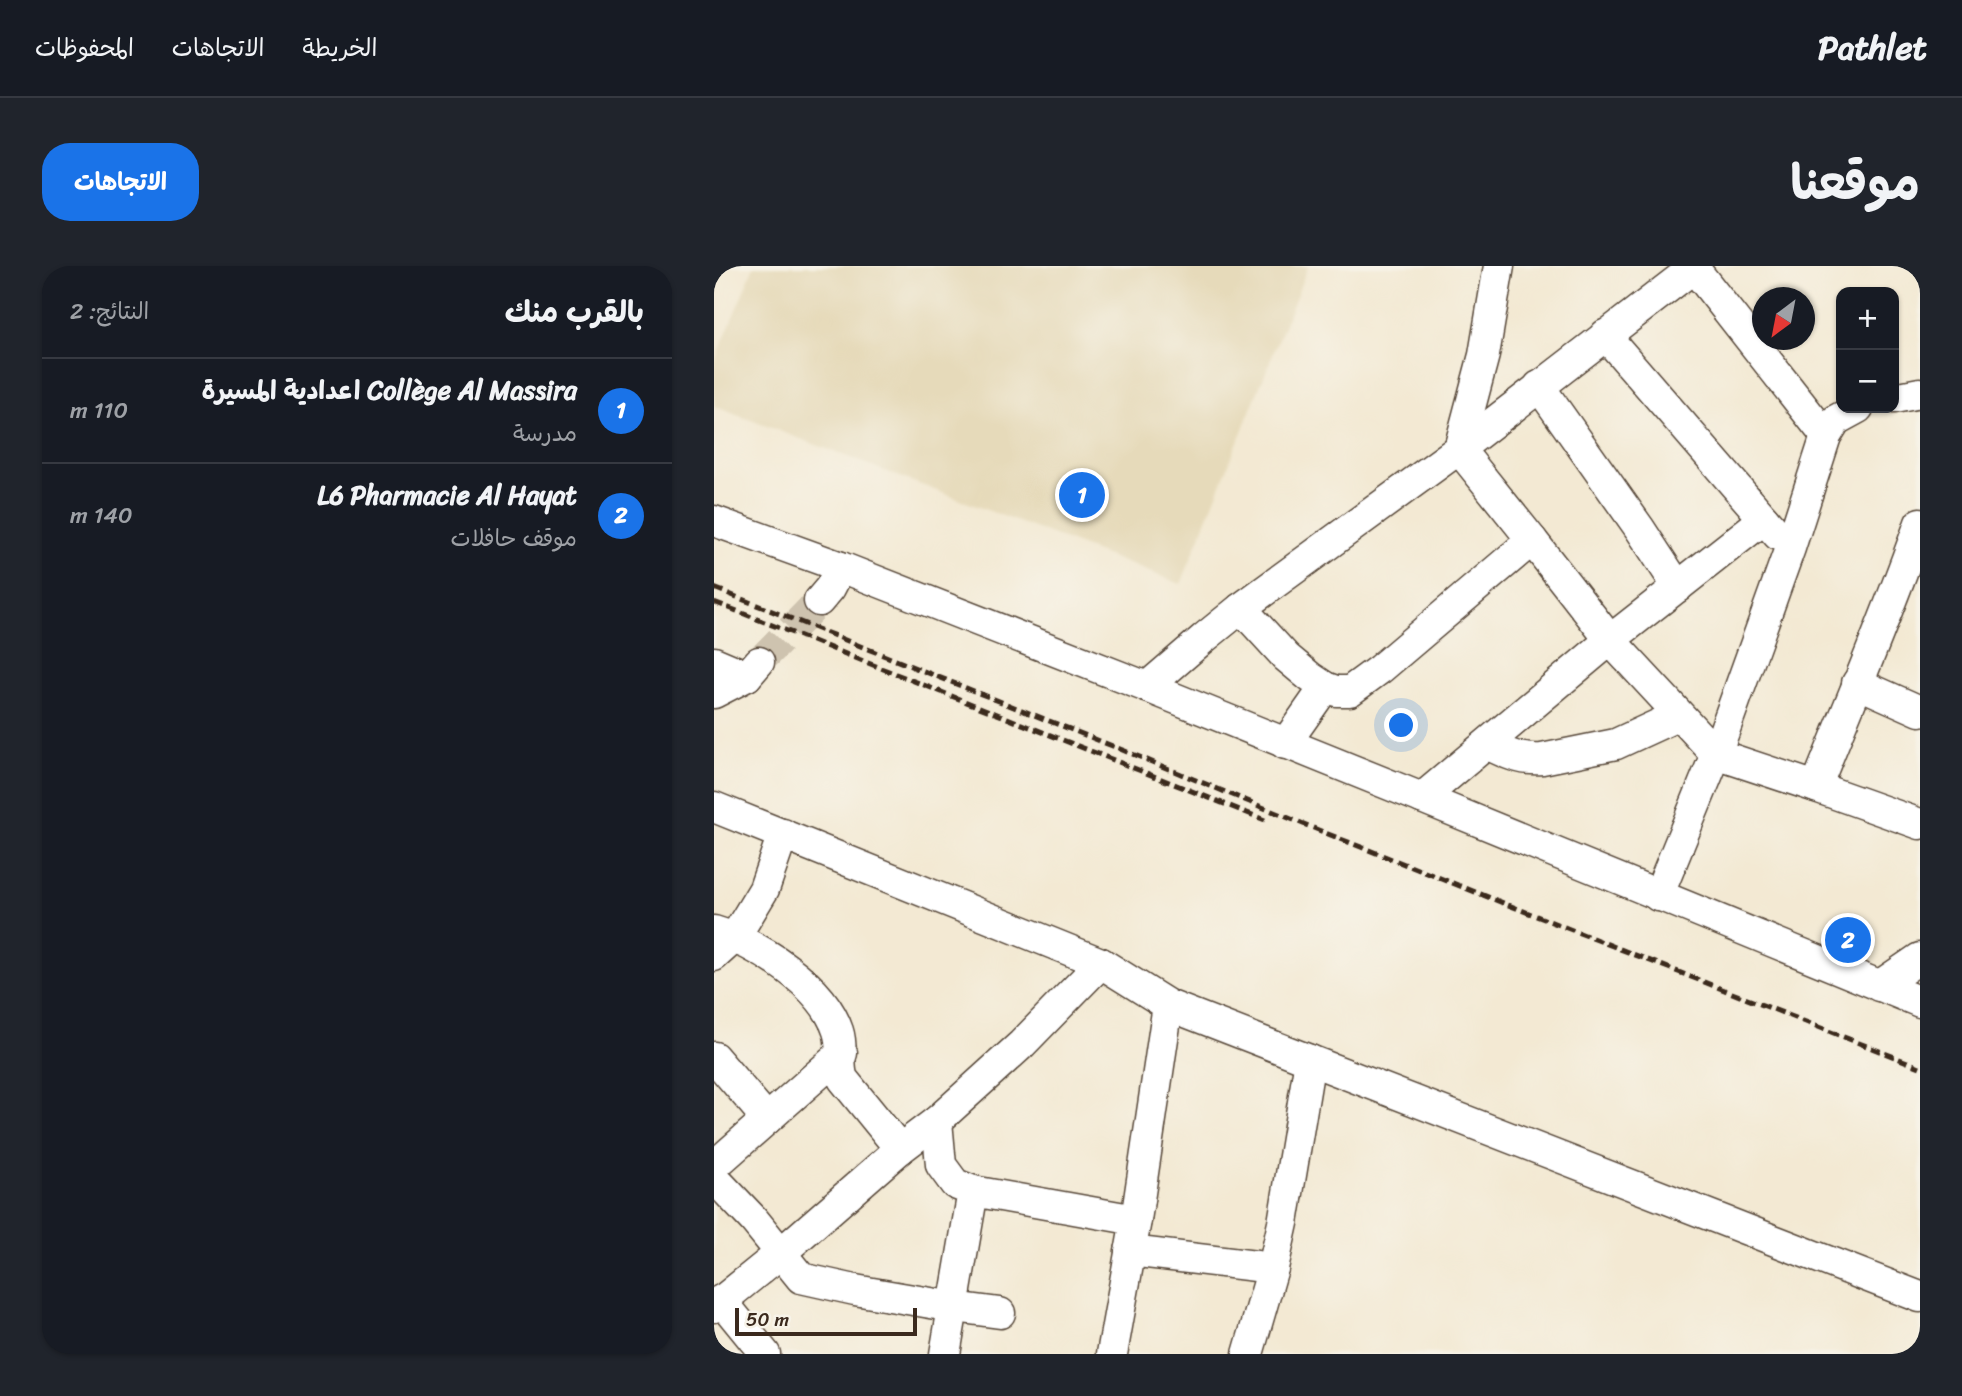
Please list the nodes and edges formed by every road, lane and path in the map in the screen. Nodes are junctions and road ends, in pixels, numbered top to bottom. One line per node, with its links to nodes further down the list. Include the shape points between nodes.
1 (1499, 266): 9 (street, via 1484,355)
2 (1695, 267): 3 (street); 8 (street)
3 (1605, 335): 4 (street); 10 (street)
4 (1538, 386): 9 (street); 16 (street)
5 (1920, 393): 6 (street)
6 (1899, 397)
7 (1849, 413): 8 (street, via 1836,420)
8 (1826, 436): 14 (street)
9 (1459, 449): 13 (street); 19 (street)
10 (1764, 519): 14 (street); 16 (street)
11 (714, 522): 15 (street)
12 (1920, 523): 17 (street)
13 (1532, 540): 20 (street); 24 (street, via 1350,691)
14 (1790, 548): 30 (street)
15 (841, 567): 18 (street); 23 (street)
16 (1678, 587): 20 (street)
17 (1909, 589): 22 (street)
18 (818, 601)
19 (1241, 608): 23 (street); 24 (street, via 1286,657)
20 (1611, 640): 27 (street); 29 (street)
21 (714, 662): 25 (street, via 753,669)
22 (1857, 683): 26 (street); 31 (street)
23 (1147, 687): 28 (street)
24 (1325, 687): 28 (street)
25 (714, 693)
26 (1920, 711)
27 (1679, 715): 29 (street, via 1616,744 1542,759 1513,757); 30 (street)
28 (1286, 744): 32 (street)
29 (1487, 744): 32 (street)
30 (1716, 754): 31 (street); 36 (street)
31 (1816, 787): 34 (street)
32 (1422, 798): 36 (street)
33 (714, 807): 35 (street)
34 (1920, 824)
35 (783, 834): 37 (street, via 764,889); 39 (street)
36 (1658, 896): 40 (street)
37 (721, 942): 43 (street, via 786,968 805,982 831,1014)
38 (1920, 958): 40 (street)
39 (1101, 963): 42 (street); 47 (street, via 1022,1044)
40 (1879, 986): 41 (street)
41 (1920, 1002)
42 (1168, 1005): 45 (street); 52 (street)
43 (842, 1053): 46 (street); 48 (street, via 839,1071 843,1079)
44 (714, 1057): 46 (street)
45 (1310, 1060): 55 (street); 56 (street)
46 (767, 1119): 49 (street)
47 (937, 1121): 48 (street); 51 (street, via 941,1165 955,1184)
48 (900, 1149): 54 (street)
49 (714, 1166)
50 (714, 1178): 54 (street)
51 (972, 1191): 52 (street); 58 (street)
52 (1136, 1220): 53 (street)
53 (1130, 1251): 55 (street); 62 (street)
54 (782, 1252): 57 (street); 58 (street, via 801,1279)
55 (1273, 1268): 63 (street)
56 (1920, 1297)
57 (718, 1303): 60 (street)
58 (954, 1307): 59 (street); 61 (street)
59 (1000, 1313)
60 (765, 1354)
61 (945, 1354)
62 (1112, 1354)
63 (1248, 1354)

